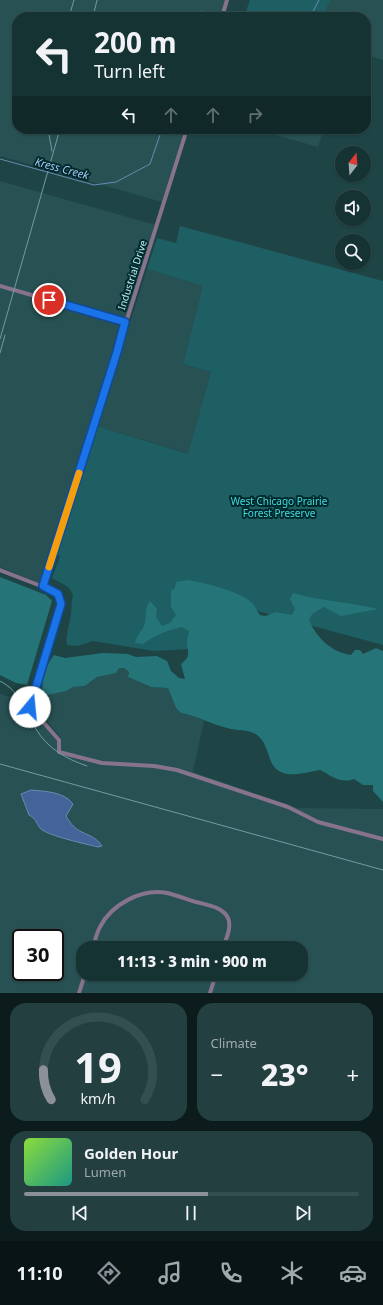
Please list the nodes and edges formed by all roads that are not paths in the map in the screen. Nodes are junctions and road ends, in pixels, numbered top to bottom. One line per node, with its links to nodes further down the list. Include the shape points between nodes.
1 (227, 0): 2 (street)
2 (223, 12)
3 (185, 134): 5 (street, Industrial Drive)
4 (0, 286): 5 (street)
5 (125, 322): 7 (street, Industrial Drive)
6 (0, 570): 7 (street)
7 (43, 586): 8 (street, via 58,594 61,604 30,707 59,740 59,752 102,763 177,770 288,807 318,822)
8 (383, 839)
9 (95, 941): 10 (street, via 99,928 108,914 119,905 140,895 166,892 214,907 222,912 228,919 230,928)
10 (225, 941)
11 (83, 981): 13 (street)
12 (214, 981): 14 (street)
13 (79, 993)
14 (210, 993)

